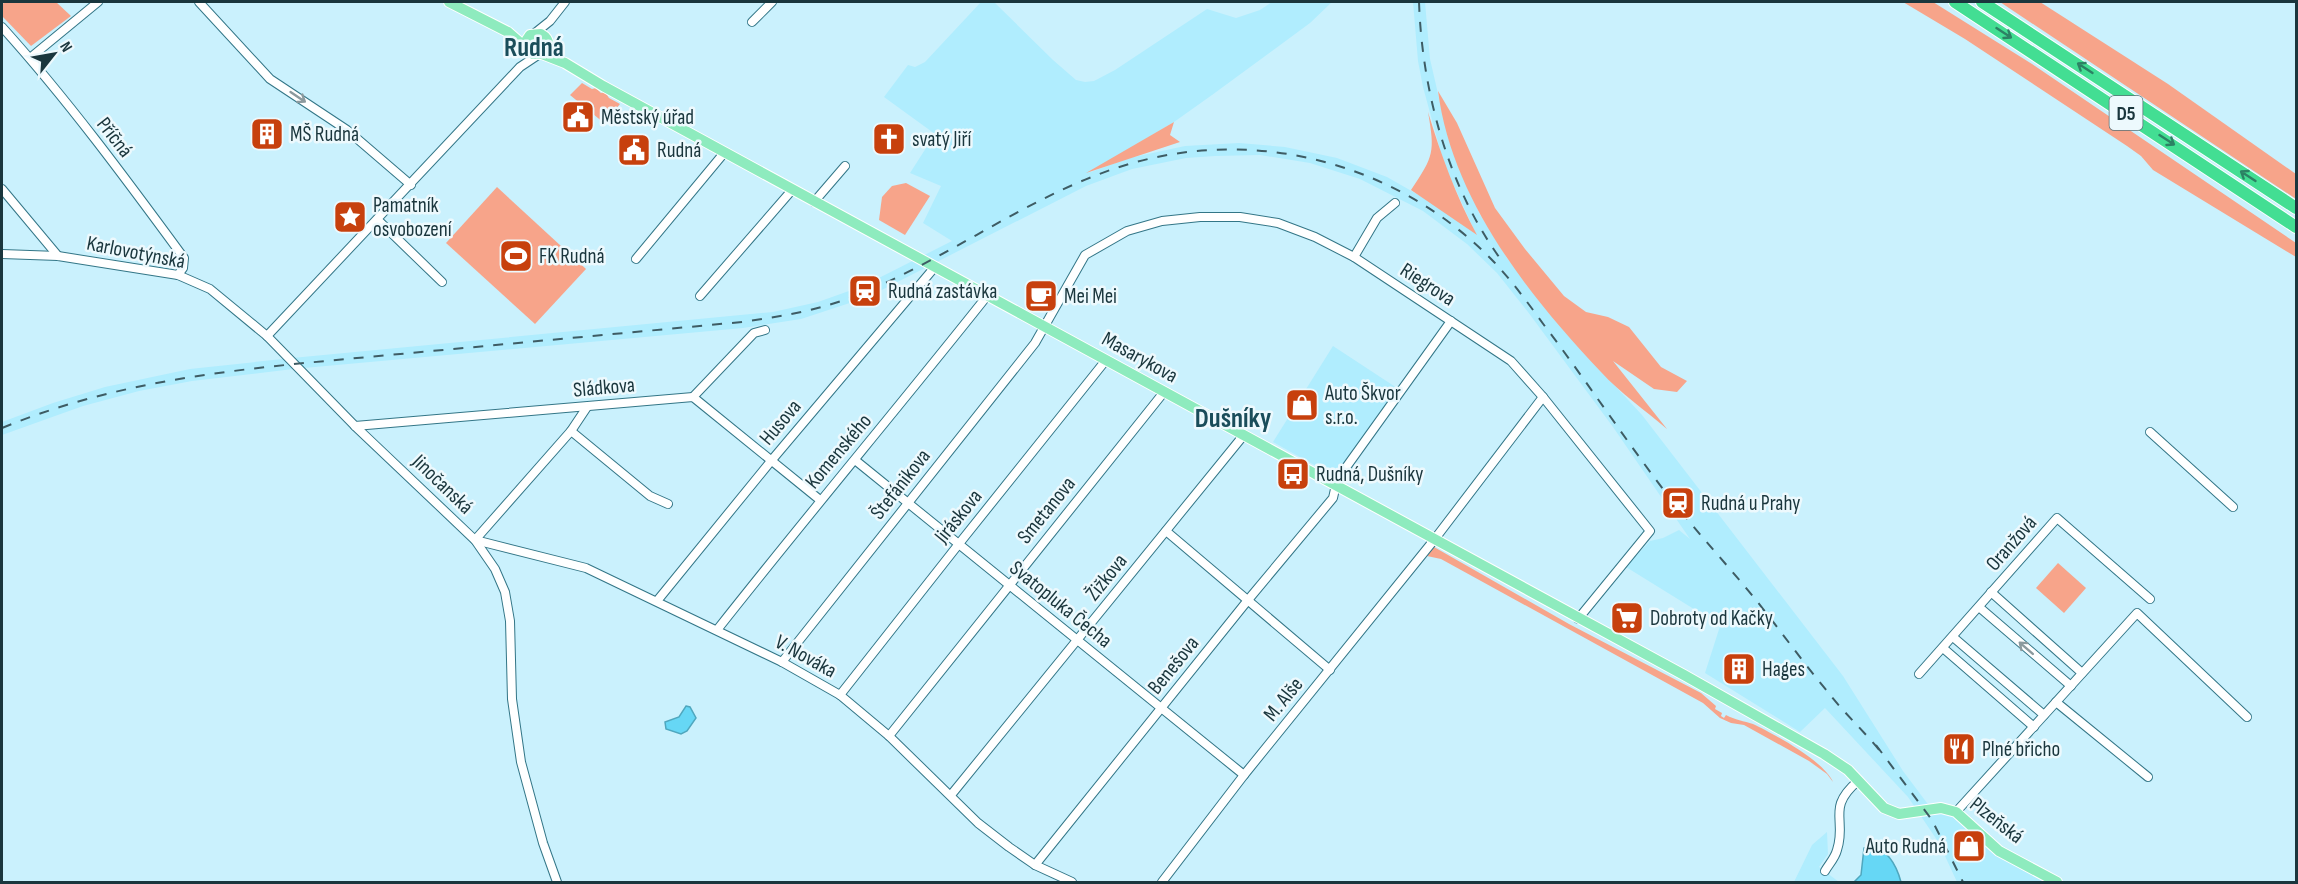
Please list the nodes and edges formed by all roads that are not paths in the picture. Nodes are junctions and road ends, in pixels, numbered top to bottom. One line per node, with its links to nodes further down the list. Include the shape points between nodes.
1 (98, 2): 16 (street)
2 (199, 2): 21 (street, one-way to 21, via 270,79 347,130)
3 (449, 2): 11 (main road)
4 (565, 2): 8 (street)
5 (772, 2): 9 (street)
6 (1955, 2): 28 (highway, D5, one-way to 28)
7 (1982, 2): 26 (highway, D5, one-way to 7)
8 (550, 21): 12 (street); 13 (street)
9 (752, 22)
10 (2, 27): 16 (street, Příčná)
11 (508, 32): 12 (main road); 14 (main road)
12 (533, 34): 13 (main road, via 543,34); 14 (main road, via 527,40)
13 (548, 42): 15 (main road); 17 (main road)
14 (527, 48): 15 (main road, via 531,54); 18 (street)
15 (540, 55): 17 (main road); 18 (street)
16 (30, 58): 34 (street, Příčná, via 184,258)
17 (565, 63): 19 (main road, Masarykova)
18 (520, 68): 21 (street)
19 (724, 153): 23 (main road, Masarykova); 32 (street)
20 (845, 166): 24 (street)
21 (411, 185): 27 (street)
22 (2, 189): 30 (street)
23 (792, 190): 24 (main road, Masarykova); 36 (street)
24 (814, 202): 33 (main road, Masarykova)
25 (1395, 203): 31 (street, via 1377,218)
26 (2296, 208)
27 (378, 220): 35 (street); 41 (street)
28 (2296, 226)
29 (2, 254): 30 (street, Karlovotýnská)
30 (58, 256): 34 (street, Karlovotýnská)
31 (1354, 257): 38 (street, Riegrova); 39 (street, Riegrova, via 1315,237 1268,222 1240,217 1162,221 1127,231 1085,255)
32 (636, 259)
33 (934, 268): 37 (main road, Masarykova); 52 (street, Husova)
34 (178, 275): 41 (street, Karlovotýnská, via 210,290)
35 (442, 282)
36 (700, 296)
37 (987, 296): 39 (main road, Masarykova); 51 (street, Komenského)
38 (1451, 321): 44 (street, Riegrova, via 1511,361); 53 (street, Benešova)
39 (1044, 327): 42 (main road, Masarykova); 55 (street, Štefánikova)
40 (765, 330): 45 (street, via 754,333)
41 (267, 336): 47 (street, Jinočanská)
42 (1107, 360): 43 (main road, Masarykova); 61 (street, Jiráskova)
43 (1164, 392): 50 (main road, Masarykova); 62 (street, Smetanova)
44 (1543, 397): 60 (street, M. Alše); 68 (street, Riegrova, via 1650,531)
45 (693, 398): 46 (street, Sládkova); 52 (street)
46 (587, 407): 47 (street, Sládkova); 48 (street)
47 (355, 426): 59 (street, Jinočanská)
48 (571, 431): 56 (street, via 650,496); 59 (street)
49 (2150, 432): 57 (street)
50 (1243, 436): 53 (main road, Masarykova); 58 (street, Žižkova)
51 (855, 460): 54 (street, Komenského); 55 (street, Svatopluka Čecha)
52 (771, 461): 54 (street); 66 (street, Husova)
53 (1336, 486): 60 (main road, Masarykova); 65 (street, Benešova, via 1333,498)
54 (820, 500): 69 (street, Komenského)
55 (908, 503): 61 (street, Svatopluka Čecha); 73 (street, Štefánikova)
56 (668, 504)
57 (2233, 507)
58 (1166, 531): 65 (street); 71 (street, Žižkova)
59 (475, 540): 66 (street, V. Nováka, via 586,568); 93 (street, Jinočanská, via 495,568 505,592 510,621 512,699 521,762)
60 (1434, 540): 68 (main road, Masarykova); 74 (street, M. Alše)
61 (957, 545): 62 (street, Svatopluka Čecha); 78 (street, Jiráskova)
62 (1009, 585): 71 (street, Svatopluka Čecha); 84 (street, Smetanova)
63 (1991, 592): 64 (street, Oranžová, via 2056,518); 67 (street); 75 (street, Oranžová)
64 (2150, 599)
65 (1248, 600): 74 (street); 80 (street, Benešova)
66 (657, 601): 69 (street, V. Nováka)
67 (1979, 607): 70 (street); 77 (street, one-way to 67)
68 (1578, 619): 85 (main road, Masarykova)
69 (717, 630): 73 (street, V. Nováka)
70 (1953, 637): 72 (street); 81 (street)
71 (1078, 640): 80 (street, Svatopluka Čecha); 89 (street, Žižkova)
72 (1943, 648): 76 (street); 83 (street)
73 (782, 662): 78 (street, V. Nováka)
74 (1330, 670): 86 (street, M. Alše)
75 (2082, 673): 77 (street); 82 (street, via 2137,613)
76 (1919, 674)
77 (2071, 686): 79 (street)
78 (840, 695): 84 (street, V. Nováka)
79 (2056, 702): 81 (street); 87 (street)
80 (1161, 709): 86 (street, Svatopluka Čecha); 91 (street, Benešova)
81 (2044, 715): 83 (street)
82 (2247, 717)
83 (2034, 727): 90 (street)
84 (889, 736): 89 (street, V. Nováka)
85 (1824, 754): 88 (main road, Plzeňská)
86 (1244, 775): 95 (street, M. Alše)
87 (2148, 777)
88 (1858, 781): 90 (main road, Plzeňská, via 1884,808 1899,814 1941,808); 92 (street, via 1839,807 1838,849)
89 (951, 795): 91 (street, V. Nováka, via 978,823)
90 (1956, 812): 96 (main road, Plzeňská, via 1999,851)
91 (1035, 865): 94 (street, V. Nováka)
92 (1825, 871)
93 (557, 882)
94 (1072, 882)
95 (1161, 882)
96 (2057, 882)

